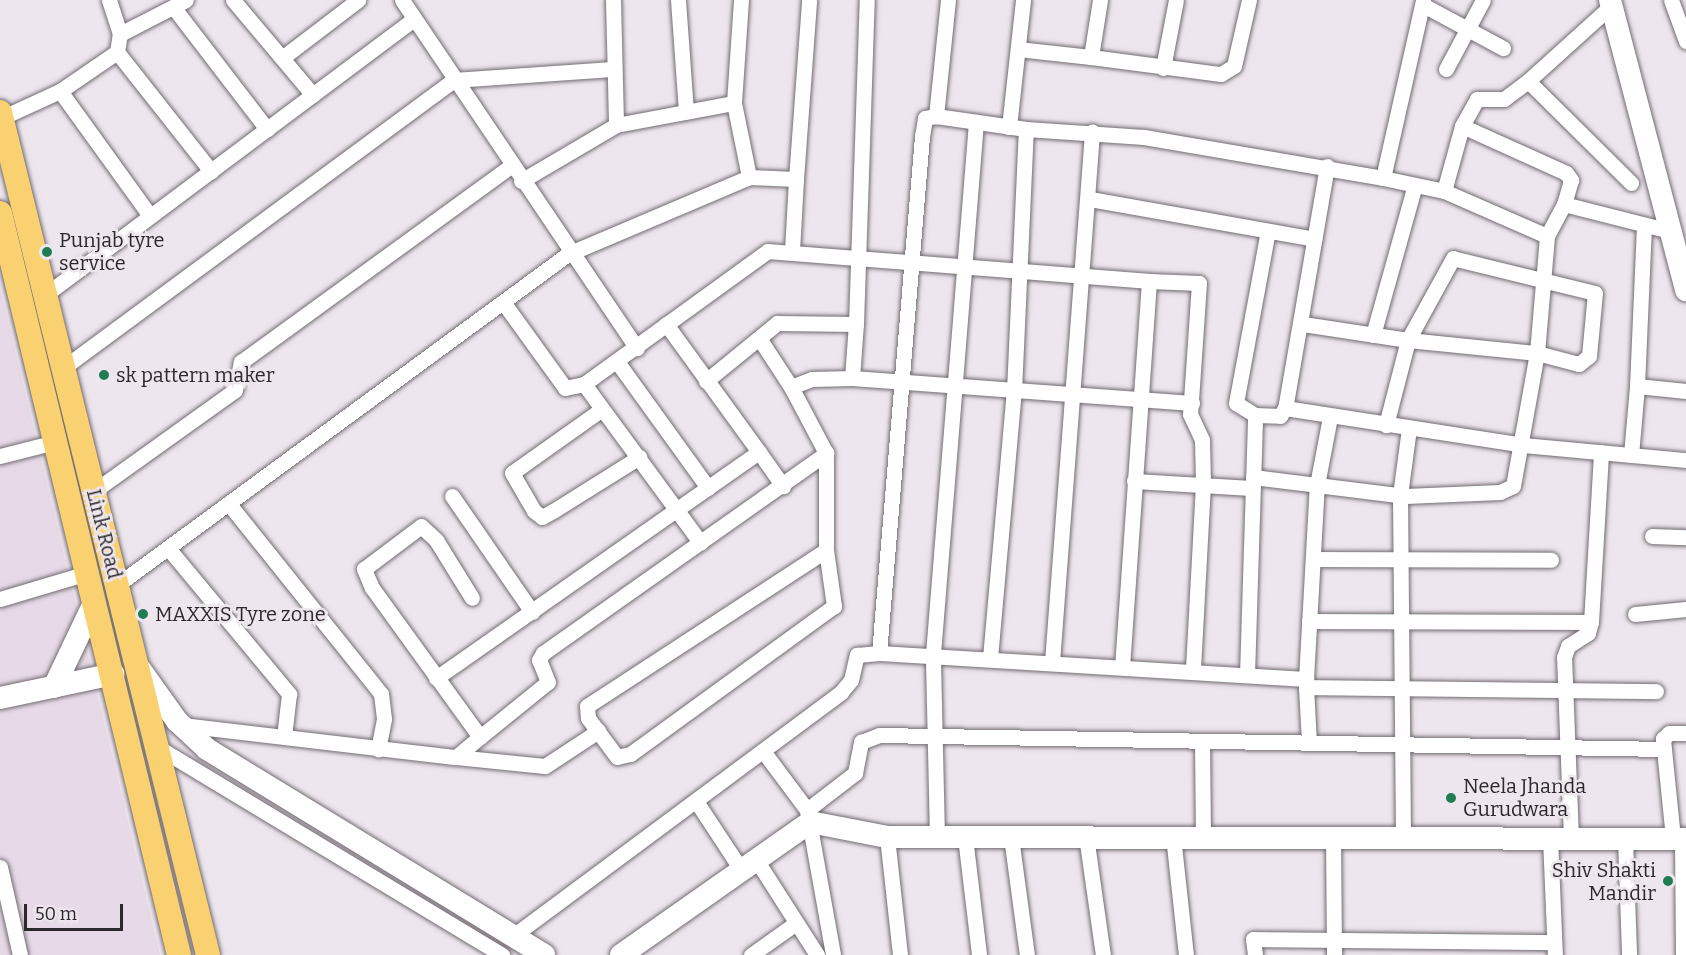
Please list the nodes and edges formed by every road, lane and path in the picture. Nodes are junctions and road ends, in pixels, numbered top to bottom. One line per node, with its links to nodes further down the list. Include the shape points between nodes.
1 (109, 0): 22 (street)
2 (233, 0): 28 (street)
3 (358, 0): 28 (street)
4 (402, 0): 20 (street)
5 (613, 0): 30 (street)
6 (678, 0): 37 (street)
7 (741, 0): 36 (street)
8 (809, 0): 52 (street)
9 (867, 0): 68 (street)
10 (948, 0): 39 (street)
11 (1023, 0): 25 (street)
12 (1100, 0): 27 (street)
13 (1176, 0): 29 (street)
14 (1249, 0): 29 (street, via 1230,71)
15 (1483, 0): 21 (street)
16 (1671, 0): 23 (street)
17 (1423, 2): 21 (street); 51 (street)
18 (180, 3): 22 (street); 44 (street)
19 (1611, 3): 33 (street); 63 (street)
20 (414, 19): 32 (street); 35 (street)
21 (1468, 28): 24 (street); 31 (street)
22 (120, 34): 26 (street)
23 (1686, 41)
24 (1503, 48)
25 (1018, 49): 27 (street); 43 (street)
26 (117, 52): 34 (street); 49 (street)
27 (1091, 57): 29 (street)
28 (282, 58): 35 (street)
29 (1163, 68)
30 (612, 69): 32 (street); 41 (street)
31 (1446, 69)
32 (454, 80): 47 (street); 88 (street)
33 (1528, 81): 42 (street, via 1504,99 1477,99); 54 (street)
34 (60, 91): 38 (street); 60 (street)
35 (313, 95): 44 (street)
36 (734, 103): 37 (street); 50 (street)
37 (686, 112): 41 (street)
38 (1, 115): 77 (main road, Link Road)
39 (936, 116): 40 (street); 70 (street, via 924,121)
40 (976, 122): 43 (street); 71 (street)
41 (616, 125): 53 (street)
42 (1462, 126): 56 (street); 58 (street, via 1566,173 1571,184)
43 (1009, 127): 45 (street)
44 (267, 129): 49 (street)
45 (1026, 129): 46 (street); 72 (street)
46 (1092, 132): 48 (street); 57 (street)
47 (511, 166): 53 (street); 122 (street, via 241,362 237,388)
48 (1327, 166): 51 (street); 65 (street)
49 (211, 171): 60 (street)
50 (749, 177): 52 (street); 67 (street)
51 (1383, 178): 55 (street)
52 (796, 179): 66 (street)
53 (521, 181): 67 (street)
54 (1631, 183)
55 (1414, 188): 56 (street); 82 (street)
56 (1444, 191): 64 (street)
57 (1090, 199): 62 (street); 73 (street)
58 (1564, 204): 61 (street); 64 (street)
59 (0, 213): 107 (main road, Link Road)
60 (150, 216): 77 (street)
61 (1644, 226): 63 (street); 94 (street)
62 (1268, 231): 65 (street); 103 (street, via 1236,403)
63 (1670, 231): 69 (street)
64 (1547, 237): 74 (street)
65 (1314, 239): 81 (street)
66 (792, 251): 68 (street); 79 (street, via 758,255)
67 (568, 254): 78 (street); 85 (street)
68 (862, 256): 70 (street); 80 (street)
69 (1681, 256): 76 (street)
70 (911, 260): 71 (street); 91 (street)
71 (967, 264): 72 (street); 93 (street)
72 (1019, 268): 73 (street); 96 (street)
73 (1084, 274): 75 (street); 98 (street)
74 (1546, 278): 84 (street, via 1453,258); 86 (street); 86 (street, via 1592,290 1597,300 1587,360 1575,364)
75 (1149, 281): 99 (street); 100 (street, via 1199,283)
76 (1686, 290)
77 (45, 295): 88 (main road, Link Road)
78 (503, 302): 92 (street, via 565,388); 125 (street)
79 (666, 324): 85 (street); 90 (street)
80 (856, 324): 83 (street, via 784,321); 89 (street)
81 (1303, 324): 82 (street); 101 (street)
82 (1373, 335): 84 (street)
83 (759, 338): 90 (street); 95 (street)
84 (1408, 340): 86 (street); 105 (street)
85 (637, 348): 87 (street)
86 (1537, 353): 108 (street)
87 (618, 363): 92 (street); 121 (street)
88 (63, 368): 122 (main road, Link Road)
89 (852, 378): 91 (street); 95 (street, via 812,379)
90 (706, 381): 109 (street)
91 (903, 381): 93 (street); 146 (street)
92 (584, 384): 102 (street)
93 (956, 386): 96 (street); 147 (street)
94 (1637, 386): 97 (street); 112 (street)
95 (790, 387): 111 (street)
96 (1014, 390): 98 (street); 148 (street)
97 (1686, 392)
98 (1074, 395): 99 (street); 149 (street)
99 (1140, 402): 100 (street); 116 (street)
100 (1192, 403): 118 (street, via 1191,418 1203,440)
101 (1285, 408): 103 (street, via 1280,416); 104 (street)
102 (603, 409): 114 (street); 114 (street, via 512,473 534,511 542,517 553,512)
103 (1255, 416): 117 (street)
104 (1330, 417): 105 (street); 119 (street)
105 (1386, 425): 106 (street)
106 (1409, 428): 108 (street); 123 (street)
107 (55, 442): 113 (street); 135 (main road, Link Road)
108 (1523, 444): 110 (street); 123 (street, via 1516,481 1506,490)
109 (759, 452): 120 (street); 121 (street)
110 (1601, 452): 112 (street); 145 (street)
111 (826, 453): 120 (street); 131 (street)
112 (1631, 455): 115 (street)
113 (0, 456)
114 (639, 457): 126 (street)
115 (1686, 460)
116 (1134, 481): 118 (street); 150 (street)
117 (1252, 483): 118 (street); 119 (street); 154 (street)
118 (1203, 484): 152 (street)
119 (1317, 485): 123 (street); 132 (street)
120 (783, 486): 129 (street)
121 (708, 488): 126 (street)
122 (93, 491): 136 (main road, Link Road)
123 (1400, 495): 133 (street)
124 (452, 496): 141 (street)
125 (229, 504): 130 (street); 173 (street, via 381,694 384,719)
126 (678, 510): 129 (street); 141 (street)
127 (1652, 536): 128 (street)
128 (1686, 537)
129 (702, 543): 166 (street, via 540,656 549,682)
130 (168, 548): 136 (street); 165 (street, via 289,694)
131 (826, 550): 163 (street, via 587,706); 163 (street, via 834,599 825,617 627,756 617,757)
132 (1313, 559): 133 (street); 143 (street)
133 (1400, 559): 134 (street); 144 (street)
134 (1551, 560)
135 (87, 573): 138 (street); 139 (main road, Link Road)
136 (117, 585): 151 (main road, Link Road)
137 (472, 598): 155 (street, via 436,540 421,526 364,569)
138 (0, 599)
139 (94, 603): 153 (main road, Link Road); 157 (street)
140 (1686, 609): 142 (street)
141 (531, 612): 155 (street)
142 (1635, 614)
143 (1309, 621): 144 (street); 156 (street)
144 (1400, 621): 145 (street); 158 (street)
145 (1591, 622): 159 (street, via 1584,638 1565,651)
146 (879, 653): 147 (street); 175 (street, via 857,655 845,688)
147 (933, 654): 148 (street); 167 (street)
148 (990, 658): 149 (street)
149 (1052, 662): 150 (street)
150 (1122, 667): 152 (street)
151 (140, 669): 162 (street); 171 (main road, Link Road)
152 (1192, 671): 154 (street)
153 (114, 674): 157 (street); 198 (main road, Link Road)
154 (1247, 675): 156 (street)
155 (436, 678): 166 (street)
156 (1306, 683): 158 (street); 169 (street)
157 (54, 687): 161 (street)
158 (1398, 688): 159 (street); 170 (street)
159 (1568, 690): 160 (street); 172 (street)
160 (1656, 691)
161 (0, 698)
162 (181, 725): 165 (street); 194 (street, via 225,761)
163 (598, 731): 176 (street, via 545,766)
164 (1686, 733): 174 (street, via 1666,735)
165 (284, 737): 173 (street)
166 (480, 737): 176 (street)
167 (933, 737): 168 (street); 178 (street, via 872,736 861,742 855,774); 183 (street)
168 (1202, 741): 169 (street); 181 (street)
169 (1309, 743): 170 (street)
170 (1402, 745): 172 (street); 187 (street)
171 (159, 748): 194 (street); 199 (main road, Link Road)
172 (1568, 748): 174 (street); 188 (street)
173 (378, 749): 176 (street)
174 (1664, 749): 190 (street)
175 (763, 751): 177 (street); 178 (street)
176 (456, 757)
177 (696, 801): 191 (street); 194 (street)
178 (808, 816): 182 (street); 191 (street); 204 (street)
179 (1086, 836): 180 (street); 185 (street); 208 (street)
180 (1173, 836): 181 (street); 209 (street)
181 (1203, 836): 186 (street)
182 (887, 837): 183 (street); 205 (street)
183 (937, 837): 184 (street)
184 (965, 837): 185 (street); 206 (street)
185 (1011, 837): 207 (street)
186 (1332, 837): 187 (street); 195 (street)
187 (1404, 837): 188 (street)
188 (1560, 838): 189 (street); 196 (street)
189 (1625, 838): 190 (street); 211 (street)
190 (1680, 838): 212 (street)
191 (749, 866): 193 (street); 201 (street)
192 (0, 867): 197 (street)
193 (796, 923): 202 (street); 203 (street)
194 (507, 946): 200 (street)
195 (1334, 947): 196 (street); 210 (street, via 1253,939)
196 (1555, 948)
197 (20, 955)
198 (179, 955)
199 (208, 955)
200 (544, 955)
201 (621, 955)
202 (751, 955)
203 (817, 955)
204 (833, 955)
205 (900, 955)
206 (979, 955)
207 (1027, 955)
208 (1103, 955)
209 (1186, 955)
210 (1255, 955)
211 (1629, 955)
212 (1683, 955)

